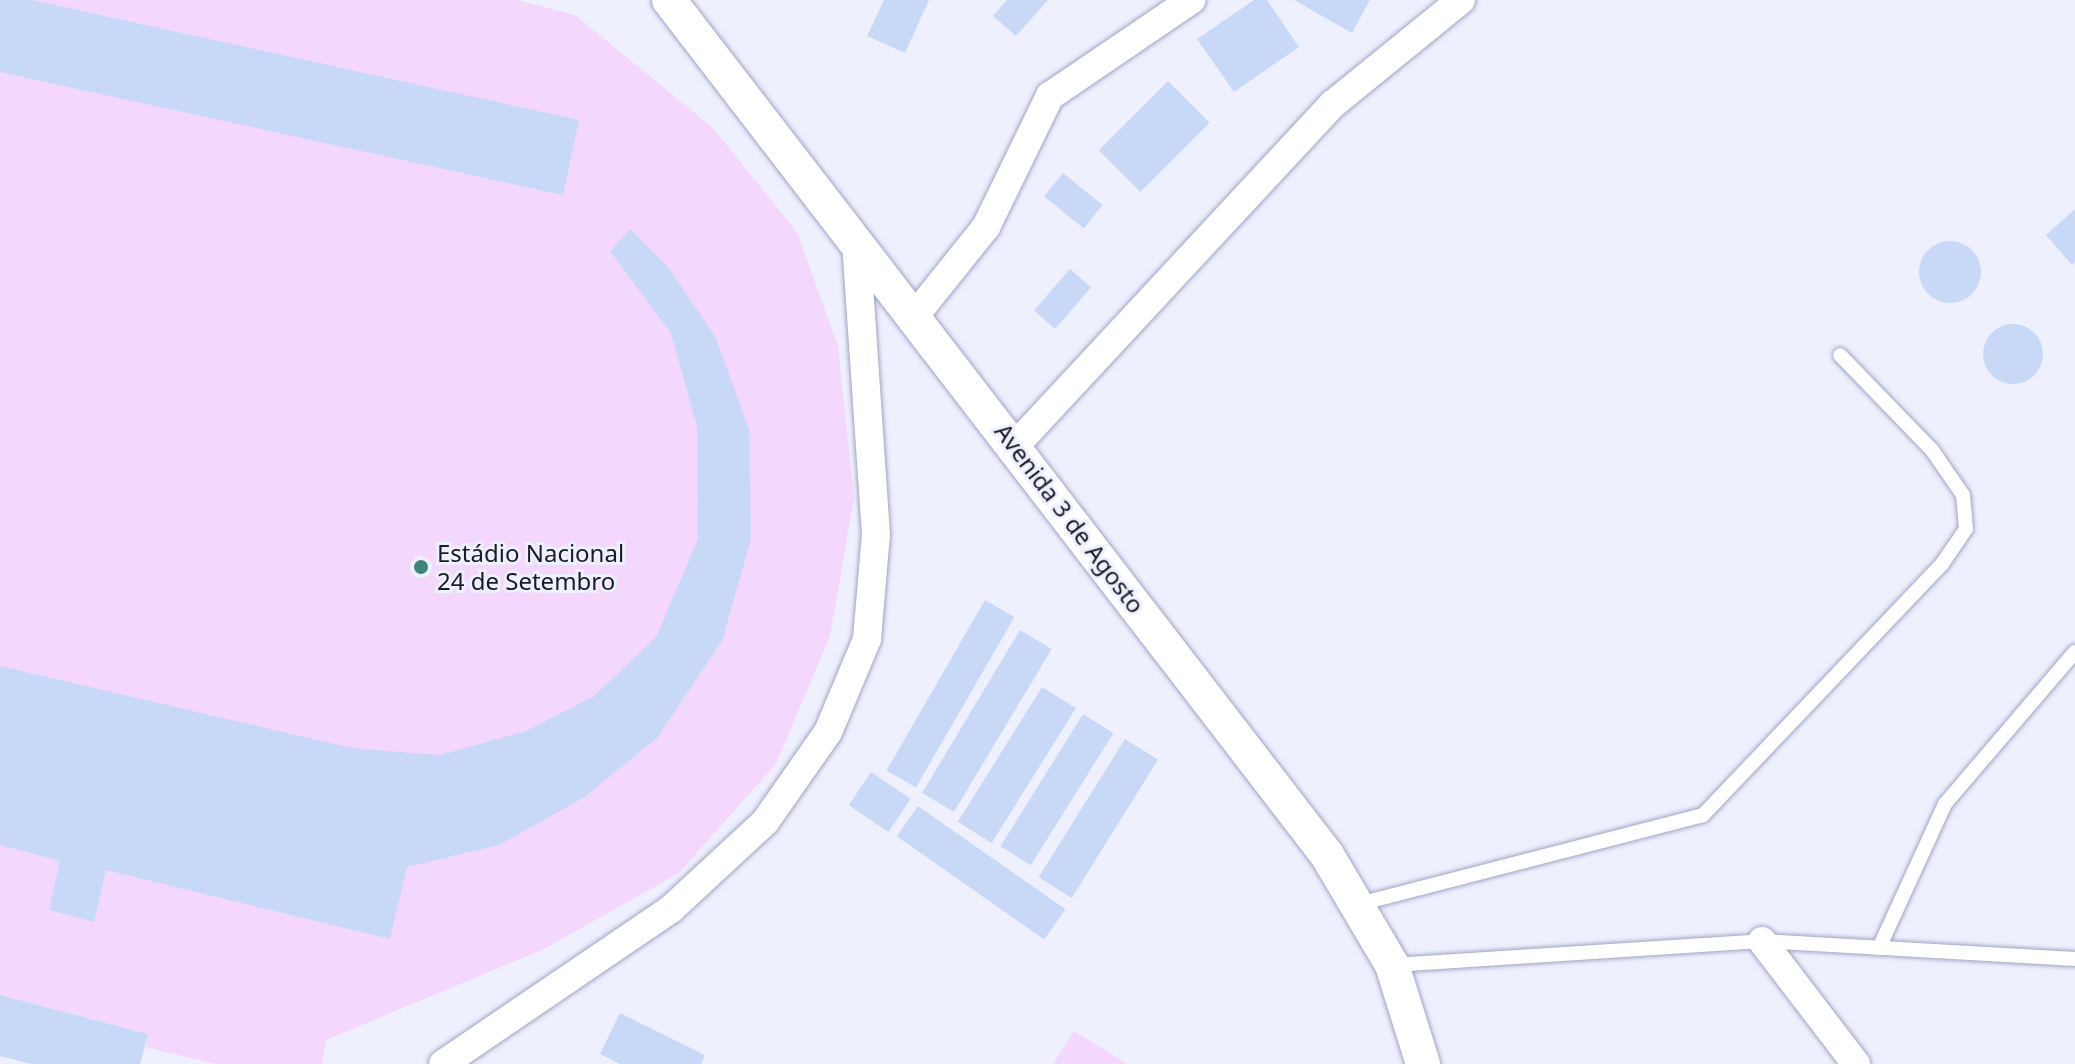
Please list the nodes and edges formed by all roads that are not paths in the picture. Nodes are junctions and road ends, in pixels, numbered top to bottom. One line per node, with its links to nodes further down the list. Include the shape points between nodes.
1 (669, 0): 4 (street, Avenida 3 de Agosto)
2 (1191, 0): 5 (street, via 1050,96 986,227)
3 (1461, 0): 7 (street, via 1333,104)
4 (856, 245): 5 (street, Avenida 3 de Agosto); 14 (street, via 876,535 867,639 828,732 765,822 671,909)
5 (913, 318): 7 (street, Avenida 3 de Agosto)
6 (1840, 355): 9 (lane, via 1932,450 1963,495 1966,529 1942,564 1703,815)
7 (1015, 446): 9 (street, Avenida 3 de Agosto)
8 (2075, 652): 11 (lane, via 1945,804)
9 (1359, 904): 13 (street, Avenida 3 de Agosto)
10 (1762, 941): 11 (lane); 13 (lane); 16 (street)
11 (1879, 948): 12 (lane)
12 (2075, 959)
13 (1392, 965): 15 (street, Avenida 3 de Agosto)
14 (443, 1064)
15 (1423, 1064)
16 (1856, 1064)

